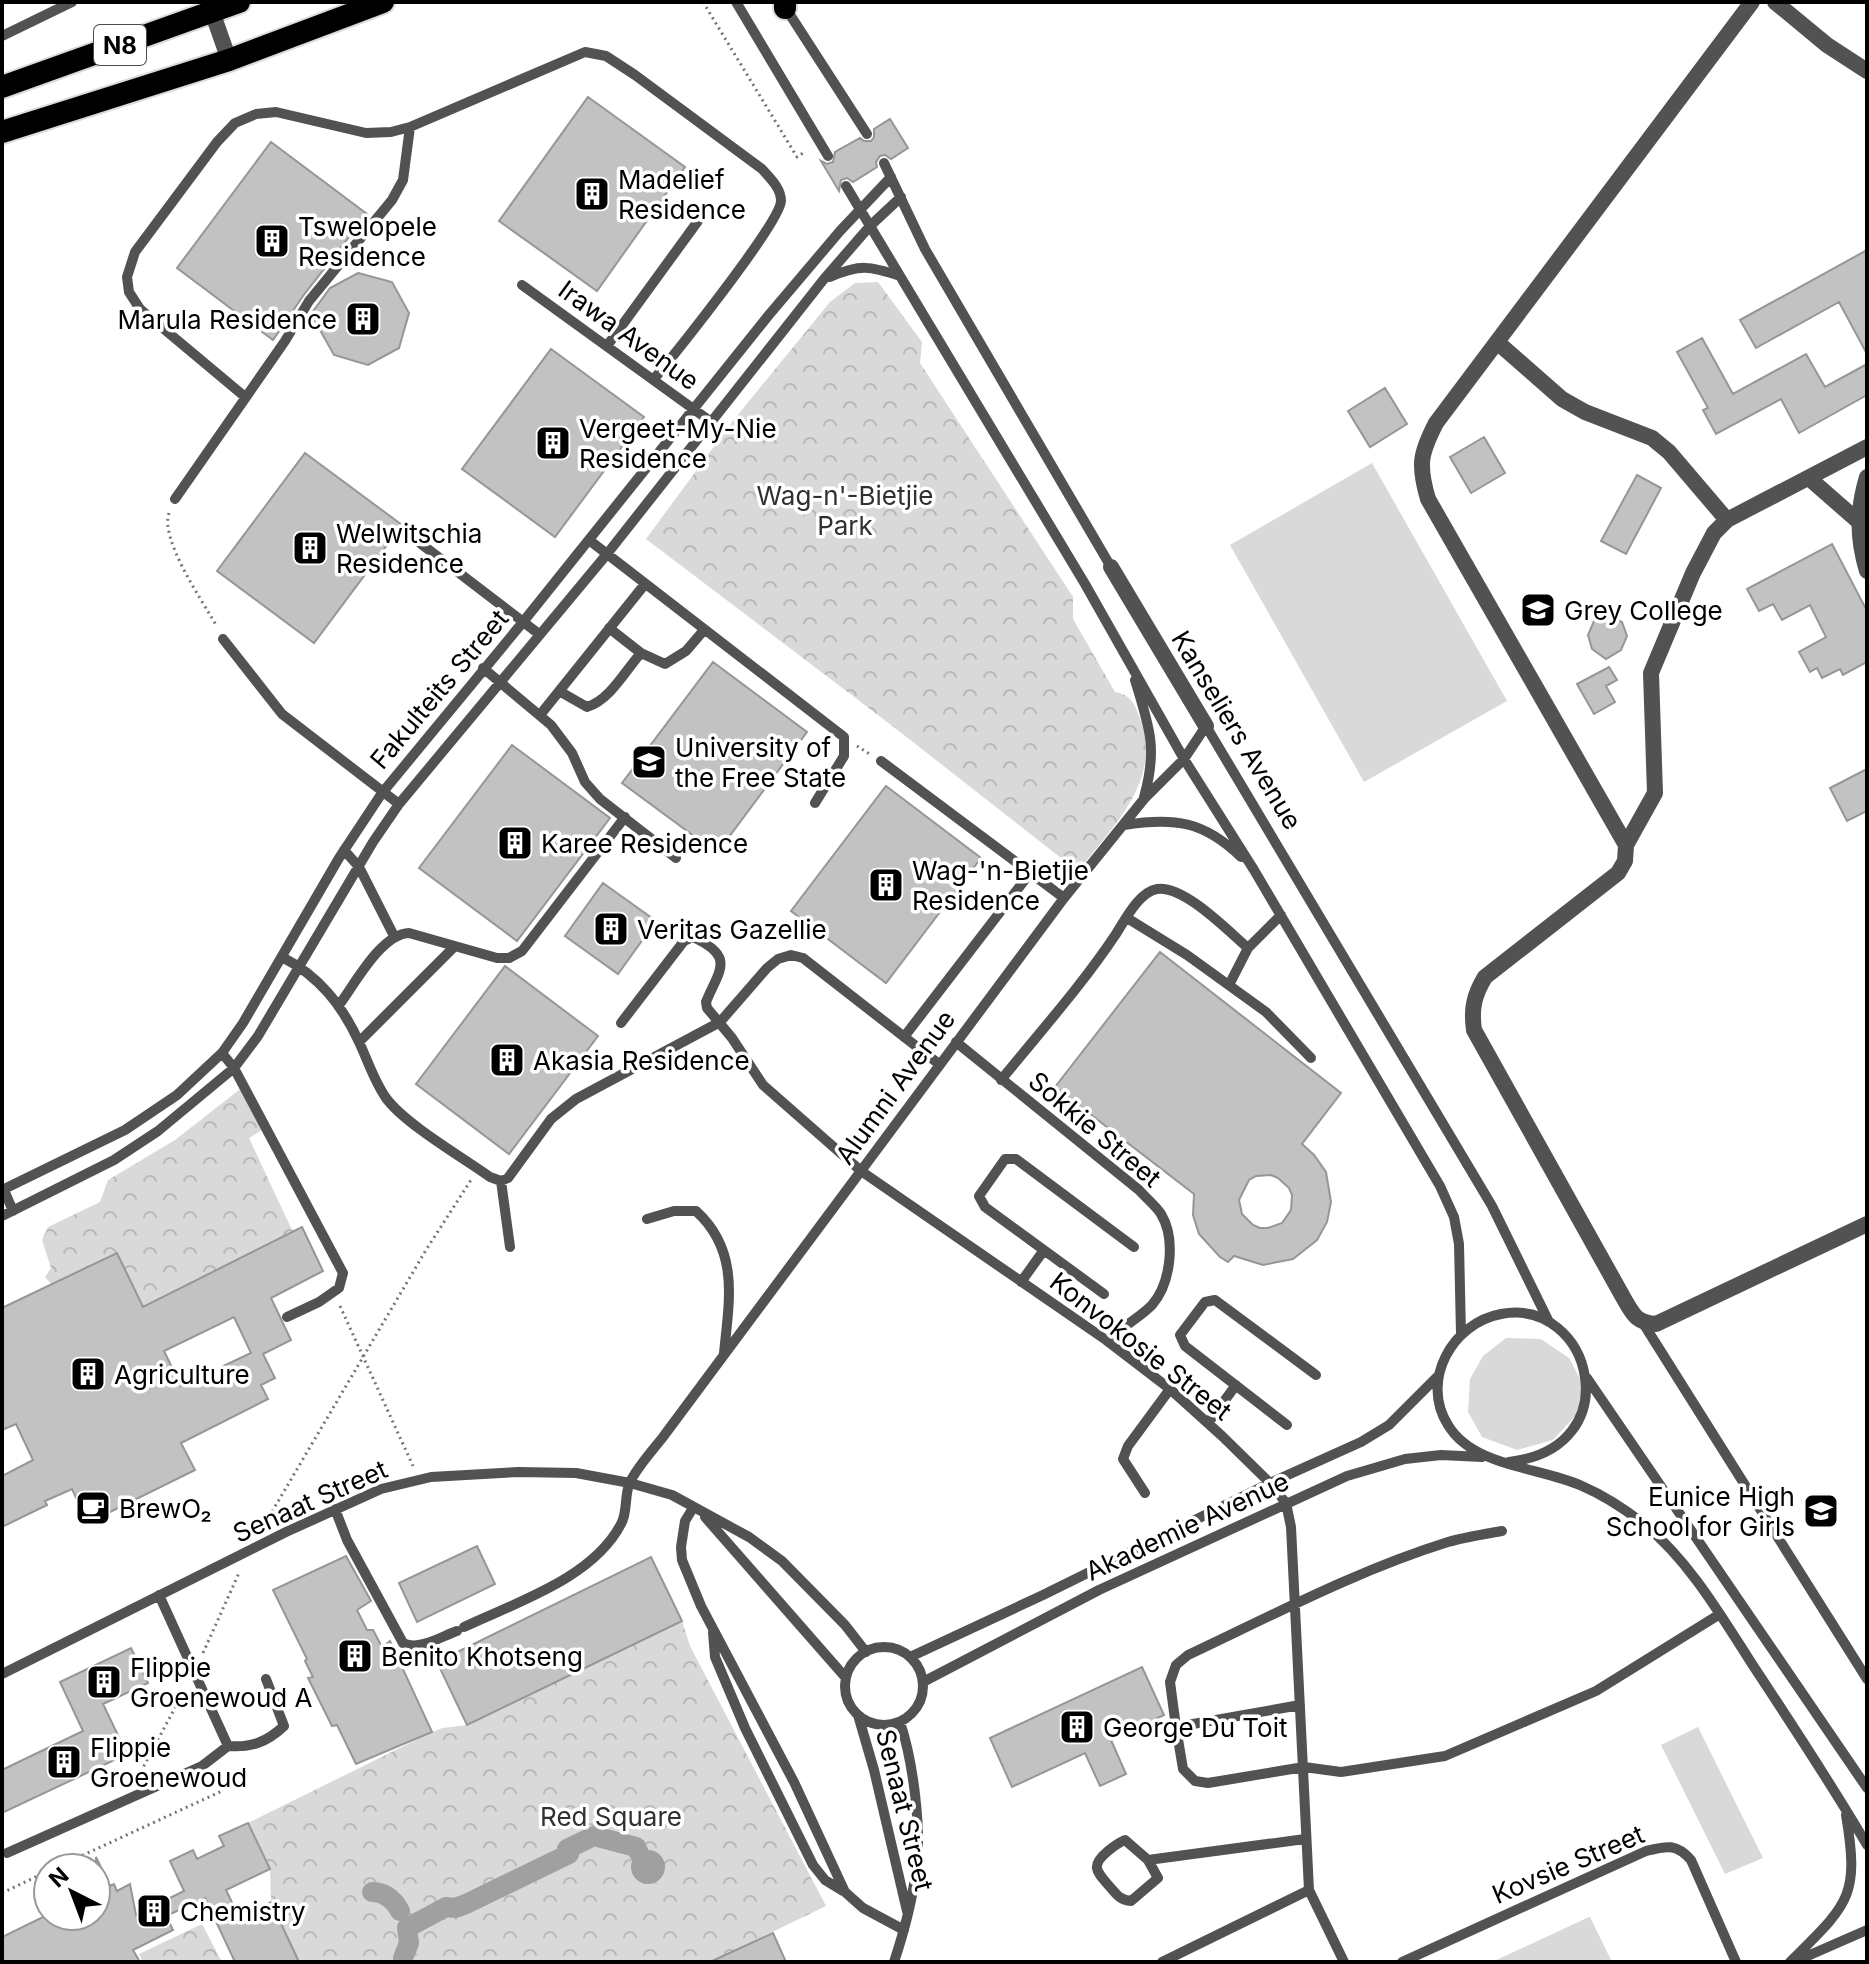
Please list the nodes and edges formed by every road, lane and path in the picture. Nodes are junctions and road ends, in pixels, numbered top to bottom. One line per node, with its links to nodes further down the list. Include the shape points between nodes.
1 (72, 2): 10 (lane)
2 (239, 2): 9 (highway, N8)
3 (383, 2): 11 (highway, N8)
4 (703, 2): 17 (path, via 797,157)
5 (736, 2): 17 (lane)
6 (1752, 2): 29 (street)
7 (1775, 2): 12 (street)
8 (784, 4): 16 (lane)
9 (210, 7): 11 (street); 13 (highway, N8)
10 (2, 36)
11 (229, 60): 15 (highway, N8)
12 (1867, 71)
13 (2, 87)
14 (410, 127): 31 (lane, via 585,52 606,56 625,68 762,169 778,187 781,202 776,214); 32 (lane, via 403,180 392,200 327,278); 32 (lane, via 366,133 276,112 235,123 135,252 127,277 140,309)
15 (2, 132)
16 (867, 134)
17 (820, 143): 18 (lane)
18 (828, 156)
19 (884, 163): 20 (lane, Kanseliers Avenue)
20 (891, 177): 22 (lane, Kanseliers Avenue); 23 (lane, Fakulteits Street)
21 (846, 186): 23 (lane)
22 (901, 197): 25 (lane, Fakulteits Street); 44 (lane, Kanseliers Avenue, via 925,249)
23 (859, 209): 25 (lane); 33 (lane, Fakulteits Street)
24 (698, 221): 30 (lane)
25 (870, 226): 26 (lane); 27 (lane, Fakulteits Street)
26 (900, 276): 27 (lane, via 863,266); 53 (lane)
27 (824, 279): 34 (lane, Fakulteits Street)
28 (522, 285): 30 (lane, Irawa Avenue)
29 (1497, 342): 39 (street, via 1562,399 1652,438); 68 (street, via 1436,423 1421,451 1421,473 1428,499)
30 (607, 346): 31 (lane, Irawa Avenue)
31 (654, 379): 33 (lane, Irawa Avenue)
32 (244, 396): 38 (lane)
33 (695, 410): 34 (lane, Irawa Avenue); 42 (lane, Fakulteits Street)
34 (710, 421): 43 (lane, Fakulteits Street)
35 (1867, 447): 37 (street)
36 (1867, 477): 40 (street)
37 (1810, 479): 39 (street); 40 (street)
38 (175, 499): 51 (path, via 166,518 173,547)
39 (1727, 520): 68 (street, via 1693,573 1651,673 1655,793)
40 (1858, 521): 45 (street)
41 (416, 540): 47 (lane)
42 (589, 540): 43 (lane); 47 (lane, Fakulteits Street)
43 (607, 554): 46 (lane); 50 (lane, Fakulteits Street)
44 (1111, 567): 58 (street, Kanseliers Avenue)
45 (1867, 571)
46 (645, 584): 48 (lane); 49 (lane)
47 (523, 622): 50 (lane); 54 (lane, Fakulteits Street)
48 (609, 628): 52 (lane); 56 (lane)
49 (704, 630): 52 (lane, via 686,651 665,664); 59 (lane)
50 (539, 634): 55 (lane, Fakulteits Street)
51 (223, 639): 62 (lane, via 282,714)
52 (641, 653): 56 (lane, via 595,705 587,707)
53 (1130, 660): 60 (lane); 63 (lane, via 1153,750)
54 (483, 668): 55 (lane); 62 (lane, Fakulteits Street)
55 (500, 682): 57 (lane); 65 (lane, Fakulteits Street)
56 (559, 691): 57 (lane)
57 (540, 715): 66 (lane, via 563,739 592,791)
58 (1206, 726): 60 (lane, Alumni Avenue); 108 (lane, Kanseliers Avenue, via 1484,1193)
59 (844, 737): 61 (path); 64 (lane, via 844,756)
60 (1184, 759): 63 (lane, Alumni Avenue); 72 (lane)
61 (881, 761): 73 (lane)
62 (382, 793): 65 (lane); 69 (lane, Fakulteits Street)
63 (1144, 799): 67 (lane, Alumni Avenue)
64 (815, 803)
65 (399, 804): 71 (lane, Fakulteits Street)
66 (625, 817): 70 (lane); 78 (lane, via 522,951 497,958)
67 (1124, 825): 72 (lane, via 1166,821 1208,830); 74 (lane, Alumni Avenue)
68 (1626, 845): 109 (street, via 1618,873 1485,977 1471,1013 1481,1043 1633,1315)
69 (344, 850): 71 (lane); 80 (lane, Fakulteits Street)
70 (676, 858)
71 (359, 867): 77 (lane); 81 (lane, Fakulteits Street)
72 (1254, 870): 75 (lane)
73 (1030, 873): 74 (lane); 86 (lane)
74 (1064, 898): 88 (lane, Alumni Avenue)
75 (1281, 915): 79 (lane); 110 (lane, via 1454,1217)
76 (1127, 918): 79 (lane, via 1150,892 1176,892); 82 (lane); 93 (lane)
77 (394, 936): 78 (lane, via 409,933); 83 (lane)
78 (455, 946): 87 (lane)
79 (1248, 948): 82 (lane)
80 (282, 957): 81 (lane); 89 (lane, Fakulteits Street)
81 (301, 966): 83 (lane); 92 (lane, Fakulteits Street)
82 (1229, 985): 90 (lane, via 1266,1012)
83 (339, 1005): 87 (lane)
84 (720, 1022): 85 (lane, via 706,1002 722,961 693,937 684,941); 86 (lane, via 767,968 791,955 803,958); 95 (lane, Konvokosie Street, via 763,1085); 96 (lane, via 576,1099 551,1119)
85 (621, 1023)
86 (904, 1037): 91 (lane)
87 (359, 1042): 94 (lane, via 388,1101)
88 (956, 1042): 91 (lane, Alumni Avenue); 93 (lane, Sokkie Street)
89 (222, 1053): 92 (lane); 97 (lane, Fakulteits Street, via 177,1095 125,1130)
90 (1311, 1058)
91 (939, 1064): 95 (lane, Alumni Avenue)
92 (234, 1068): 98 (lane, Fakulteits Street, via 114,1160); 105 (lane, via 343,1273)
93 (1001, 1080): 111 (lane, Sokkie Street, via 1139,1190 1161,1214 1168,1235 1165,1281 1152,1304)
94 (478, 1169): 96 (lane); 113 (path)
95 (861, 1171): 104 (lane, Konvokosie Street); 112 (lane, Alumni Avenue)
96 (501, 1181): 101 (lane)
97 (3, 1190): 98 (lane)
98 (7, 1214)
99 (647, 1219): 112 (lane, via 696,1211 719,1239 729,1293)
100 (1867, 1224): 109 (street, via 1656,1324)
101 (510, 1247)
102 (1134, 1247): 103 (lane, via 1016,1159 1005,1159 979,1196 985,1207)
103 (1044, 1250): 104 (lane); 106 (lane)
104 (1021, 1282): 111 (lane, Konvokosie Street)
105 (333, 1291): 107 (lane); 113 (path)
106 (1104, 1294)
107 (287, 1317)
108 (1549, 1322): 110 (lane, via 1503,1313 1480,1320); 116 (lane, Kanseliers Avenue, via 1573,1346)
109 (1643, 1323): 142 (lane)
110 (1461, 1334): 115 (lane, via 1446,1353)
111 (1106, 1340): 118 (lane, Konvokosie Street)
112 (724, 1355): 124 (lane, Alumni Avenue)
113 (363, 1357): 123 (path); 131 (path)
114 (1316, 1375): 117 (lane, via 1215,1300 1205,1302 1180,1335 1185,1346)
115 (1438, 1376): 121 (lane, via 1438,1401 1447,1424 1463,1444); 125 (lane, Akademie Avenue, via 1380,1431)
116 (1586, 1377): 122 (lane, via 1583,1409 1567,1437 1530,1460); 150 (lane, Kanseliers Avenue)
117 (1236, 1385): 119 (lane); 120 (lane)
118 (1170, 1389): 119 (lane, Konvokosie Street); 126 (lane, via 1123,1459)
119 (1208, 1423): 125 (lane, Konvokosie Street)
120 (1287, 1425)
121 (1484, 1457): 122 (lane); 127 (lane, Akademie Avenue, via 1405,1459 1347,1476)
122 (1509, 1462): 134 (lane, via 1582,1486 1643,1524 1695,1576)
123 (420, 1480): 124 (lane, Senaat Street, via 533,1472); 128 (lane, Senaat Street, via 381,1489)
124 (630, 1483): 128 (lane, via 624,1521 591,1563 460,1629 411,1647 403,1643); 129 (lane, Senaat Street, via 672,1495)
125 (1270, 1483): 127 (lane, Konvokosie Street); 137 (lane, Akademie Avenue)
126 (1145, 1493)
127 (1286, 1503): 133 (lane); 143 (lane, Akademie Avenue, via 1099,1590)
128 (335, 1509): 131 (lane, Senaat Street)
129 (697, 1510): 135 (lane, via 682,1532 682,1560); 136 (lane, Senaat Street, via 782,1561); 140 (lane, Senaat Street)
130 (1502, 1531): 133 (lane, via 1449,1542)
131 (249, 1551): 132 (lane, Senaat Street); 138 (path)
132 (159, 1595): 138 (lane); 139 (lane, Senaat Street)
133 (1293, 1603): 144 (lane); 147 (lane, via 1176,1665 1170,1682)
134 (1720, 1614): 149 (lane, via 1579,1700 1445,1756 1341,1772); 152 (lane)
135 (713, 1629): 160 (lane); 160 (lane, via 715,1657 745,1728 813,1865)
136 (866, 1652): 137 (lane, via 889,1647); 140 (lane)
137 (910, 1657): 143 (lane)
138 (195, 1670): 148 (lane); 151 (path)
139 (2, 1674)
140 (846, 1678): 145 (lane, Senaat Street, via 847,1698)
141 (266, 1679): 148 (lane, via 284,1726 251,1747)
142 (1867, 1679)
143 (923, 1682): 146 (lane, Senaat Street, via 918,1705)
144 (1300, 1705): 147 (lane); 149 (lane)
145 (858, 1715): 146 (lane, Senaat Street, via 874,1724); 162 (lane, Senaat Street)
146 (900, 1722): 162 (lane, Senaat Street, via 917,1829)
147 (1176, 1727): 149 (lane, via 1183,1769 1195,1781)
148 (228, 1746): 151 (lane, via 202,1766); 155 (path, via 222,1791)
149 (1304, 1767): 153 (lane)
150 (1867, 1788)
151 (127, 1798): 156 (lane)
152 (1845, 1808): 154 (lane); 170 (lane, via 1851,1888 1839,1911)
153 (1305, 1839): 157 (lane); 159 (lane)
154 (1867, 1845)
155 (90, 1852)
156 (7, 1853)
157 (1148, 1860): 157 (lane, via 1158,1878 1131,1901 1119,1898 1096,1868 1099,1859 1125,1840)
158 (32, 1879): 161 (path)
159 (1309, 1890): 166 (lane); 167 (lane)
160 (845, 1892): 163 (lane)
161 (2, 1893)
162 (908, 1917): 163 (lane, Senaat Street)
163 (904, 1930): 165 (lane, Senaat Street)
164 (1867, 1930): 170 (lane)
165 (894, 1962)
166 (1162, 1962)
167 (1344, 1962)
168 (1402, 1962): 169 (lane, Kovsie Street, via 1666,1846 1681,1849 1691,1860)
169 (1736, 1962)
170 (1792, 1962)

